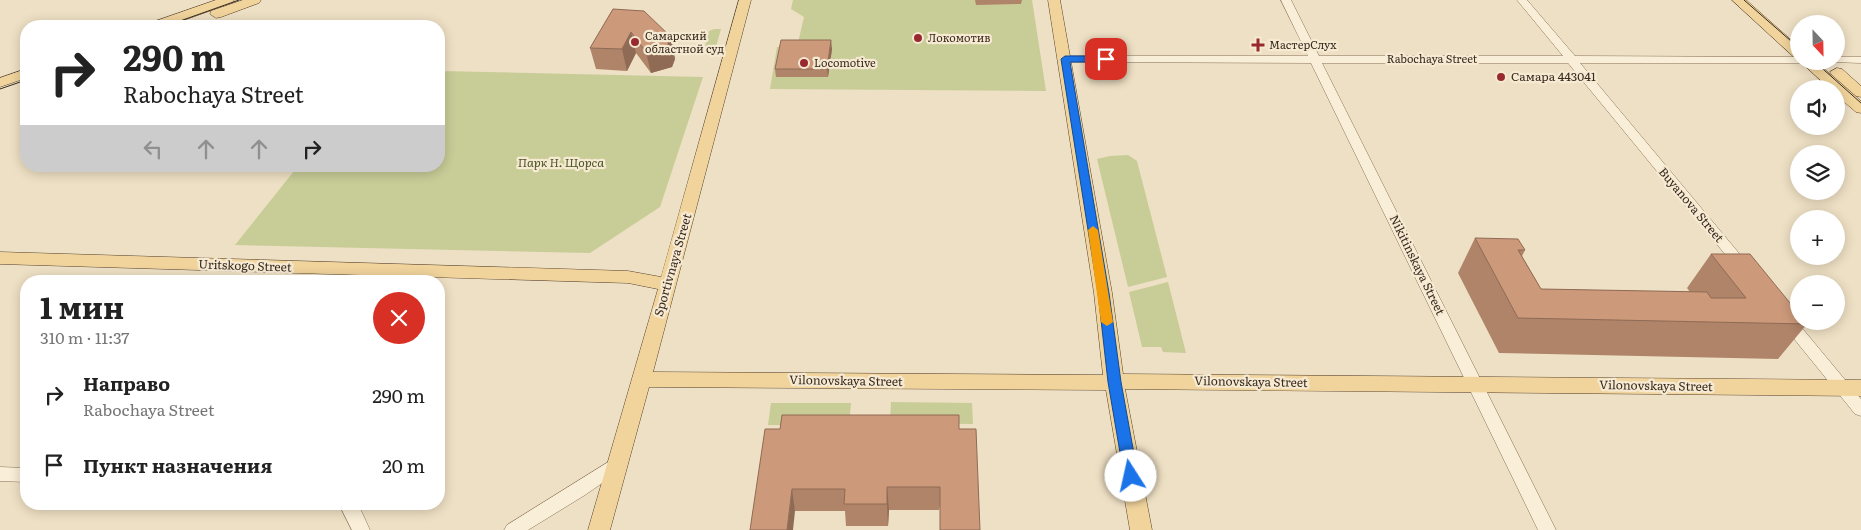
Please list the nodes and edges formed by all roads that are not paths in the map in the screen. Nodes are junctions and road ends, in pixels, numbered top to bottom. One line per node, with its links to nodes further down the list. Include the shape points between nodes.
1 (228, 0): 9 (main road)
2 (255, 0): 10 (main road)
3 (746, 0): 29 (main road, Sportivnaya Street)
4 (1054, 0): 13 (main road)
5 (1286, 0): 14 (street, Nikitinskaya Street)
6 (1522, 0): 15 (street, Buyanova Street)
7 (1738, 0): 12 (main road)
8 (1755, 0): 11 (main road)
9 (172, 20)
10 (200, 20)
11 (1790, 30)
12 (1790, 46)
13 (1065, 59): 14 (street, Rabochaya Street); 32 (main road)
14 (1316, 59): 15 (street, Rabochaya Street); 33 (street, Nikitinskaya Street)
15 (1570, 60): 16 (street, Rabochaya Street); 28 (street, Buyanova Street)
16 (1790, 60)
17 (1845, 60): 18 (street)
18 (1861, 60)
19 (1817, 70): 26 (main road)
20 (1835, 70): 25 (main road)
21 (20, 75): 22 (main road)
22 (0, 83)
23 (20, 86): 24 (main road)
24 (0, 93)
25 (1861, 93)
26 (1861, 109)
27 (0, 258): 29 (main road, Uritskogo Street, via 628,277)
28 (1753, 279)
29 (668, 285): 31 (main road, Sportivnaya Street)
30 (1778, 309): 34 (street)
31 (641, 379): 32 (main road, Vilonovskaya Street); 36 (main road, Sportivnaya Street)
32 (1114, 382): 33 (main road, Vilonovskaya Street); 43 (main road)
33 (1475, 384): 34 (main road, Vilonovskaya Street); 44 (street, Nikitinskaya Street)
34 (1852, 388): 35 (street)
35 (1861, 410)
36 (618, 464): 41 (street); 42 (main road, Sportivnaya Street)
37 (0, 474): 38 (street)
38 (20, 475)
39 (352, 510): 40 (street)
40 (361, 530)
41 (513, 530)
42 (598, 530)
43 (1140, 530)
44 (1547, 530)

